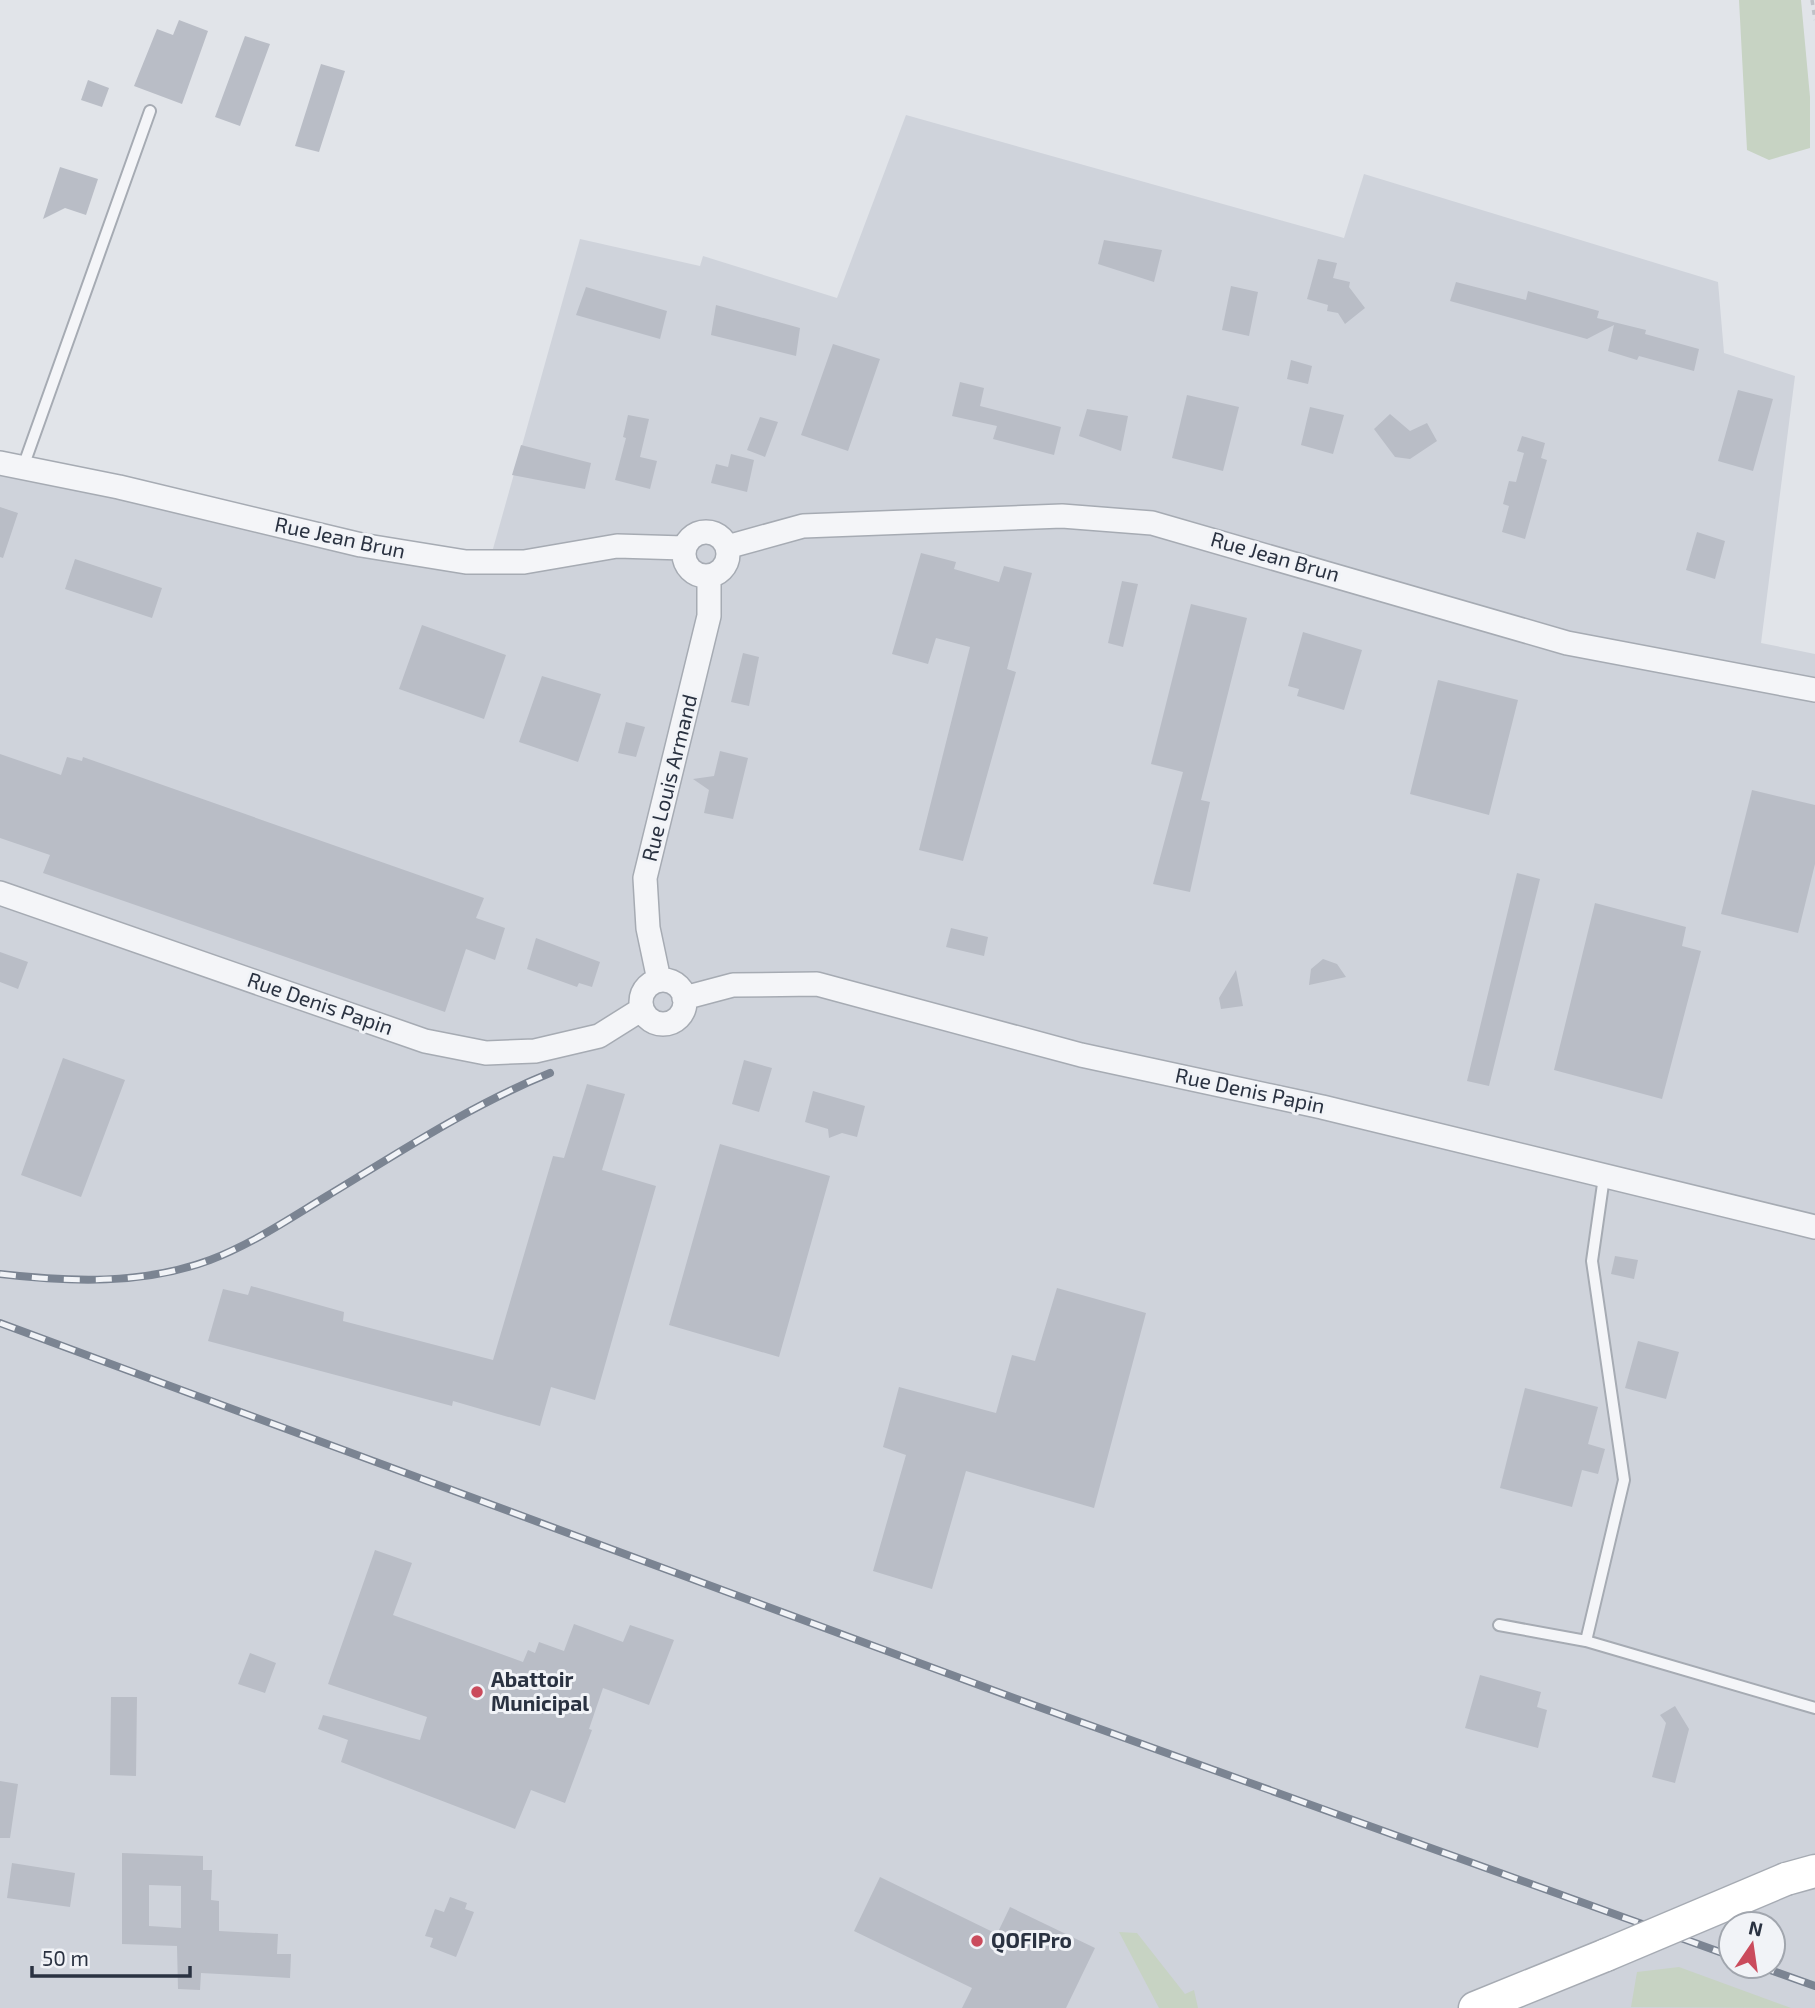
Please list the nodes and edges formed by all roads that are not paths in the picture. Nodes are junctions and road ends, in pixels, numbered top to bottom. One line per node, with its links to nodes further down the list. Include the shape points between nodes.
1 (150, 111): 2 (lane)
2 (11, 465): 4 (street, Rue Jean Brun, via 119,486 361,545 466,562 524,562 617,546)
3 (727, 547): 4 (street, via 719,536 706,531 692,536); 5 (street, via 722,569); 6 (street, Rue Jean Brun, via 803,526 1062,516 1152,523 1567,643)
4 (684, 548): 5 (street, via 689,568)
5 (709, 576): 8 (street, Rue Louis Armand, via 709,616 645,878 648,928)
6 (1815, 690)
7 (0, 893): 10 (street, Rue Denis Papin, via 425,1041 486,1053 536,1051 599,1036)
8 (659, 980): 9 (street, via 675,984); 10 (street, via 643,991)
9 (684, 998): 10 (street, via 680,1016 667,1024 653,1022); 11 (street, Rue Denis Papin, via 733,985 817,984 1081,1055 1322,1107)
10 (642, 1009)
11 (1604, 1177): 12 (street, Rue Denis Papin); 14 (lane, via 1592,1262 1624,1480)
12 (1815, 1227)
13 (1499, 1625): 14 (lane)
14 (1586, 1641): 15 (lane)
15 (1815, 1707)
16 (1800, 1875): 17 (main road, bridge)
17 (1475, 2008)

